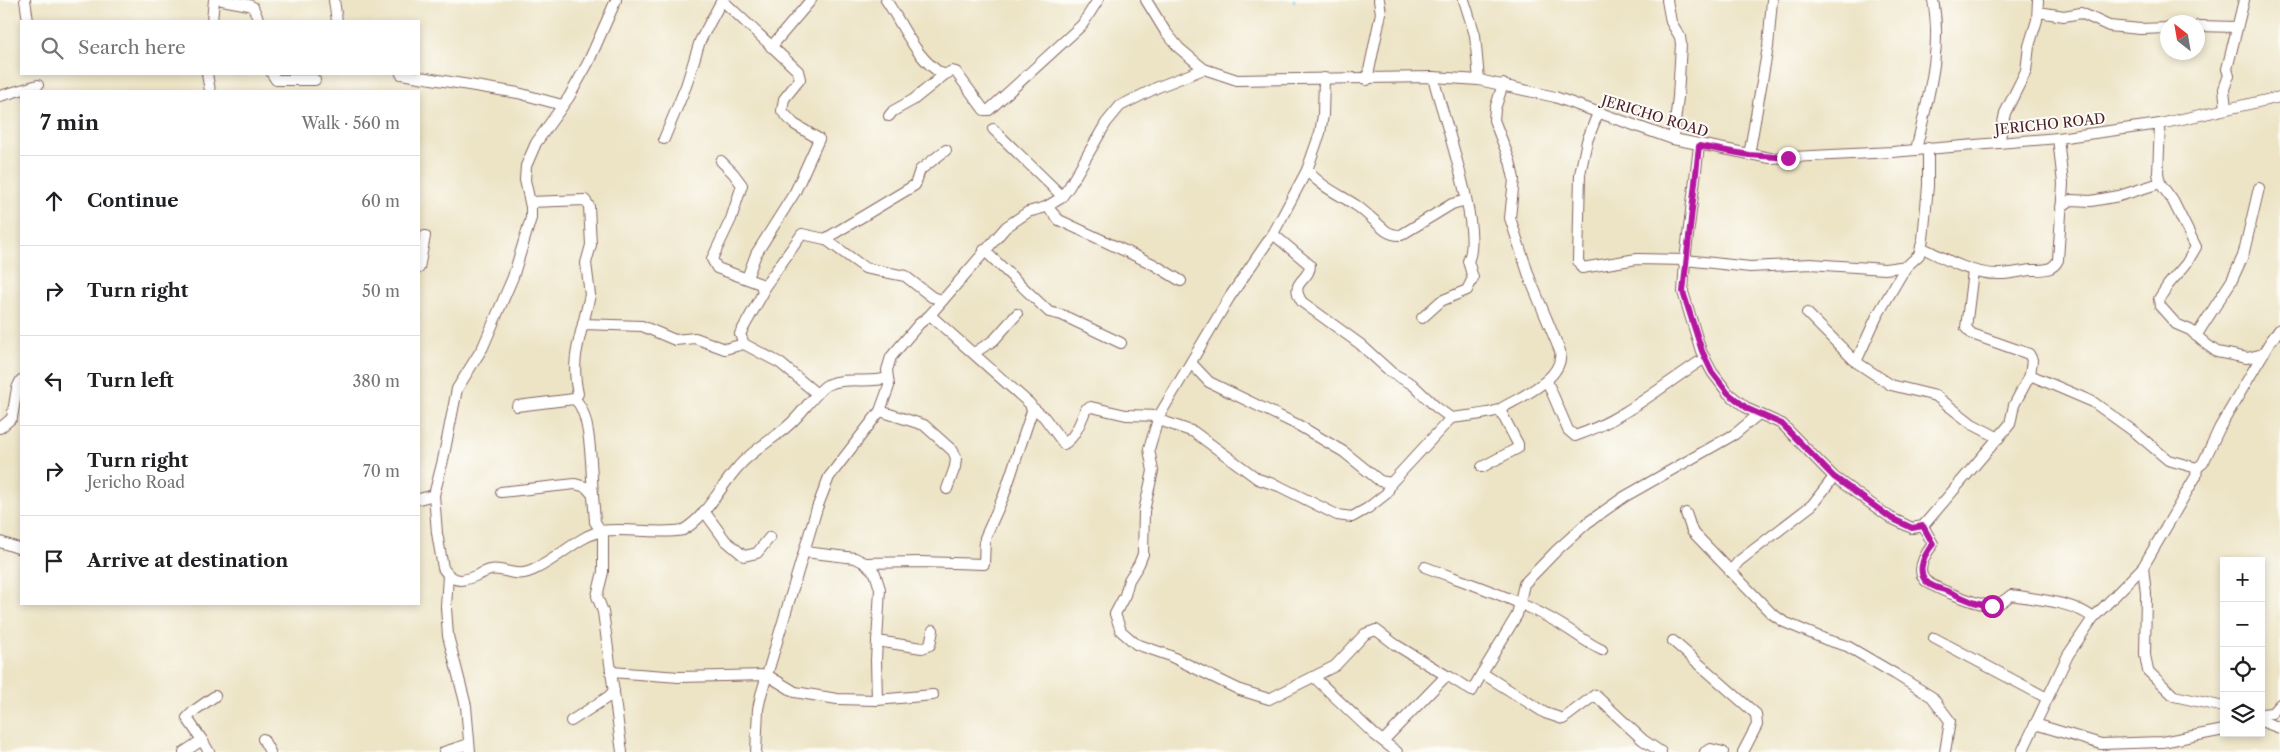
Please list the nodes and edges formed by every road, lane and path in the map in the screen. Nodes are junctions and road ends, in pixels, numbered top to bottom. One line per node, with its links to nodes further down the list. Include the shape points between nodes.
1 (24, 0): 19 (street)
2 (214, 0): 20 (street)
3 (222, 0): 21 (street, via 253,7)
4 (334, 0): 22 (street)
5 (616, 0): 44 (street, via 588,63)
6 (722, 0): 26 (street); 51 (street, via 700,41)
7 (811, 0): 26 (street)
8 (886, 0): 32 (street, via 906,37 935,70)
9 (1146, 0): 27 (street, JERICHO ROAD, via 1179,48)
10 (1379, 0): 36 (street, via 1381,13)
11 (1464, 0): 37 (street, via 1475,35)
12 (1667, 0): 52 (street, via 1670,22 1680,36 1681,44)
13 (1772, 0): 58 (street, via 1768,47)
14 (1933, 0): 57 (street, via 1935,57)
15 (2038, 0): 18 (street)
16 (2244, 0): 24 (street)
17 (1092, 2): 32 (street, via 1082,25 989,110 984,110 956,72)
18 (2038, 12): 25 (street, via 2064,16 2081,13 2110,26); 53 (street, via 2026,71 2005,113)
19 (28, 20)
20 (212, 20)
21 (259, 20)
22 (337, 20)
23 (2205, 26): 24 (street)
24 (2237, 27): 45 (street, via 2224,89)
25 (2160, 28)
26 (772, 47): 79 (street, via 800,76 798,84 784,99 782,111 794,124 819,139 795,192 756,254)
27 (1204, 69): 34 (street, JERICHO ROAD, via 1237,80); 64 (street, via 1120,106 1106,123)
28 (36, 75): 39 (street)
29 (207, 75): 40 (street)
30 (273, 75): 35 (street, via 276,80)
31 (407, 75): 44 (street, via 518,93)
32 (944, 75): 47 (street)
33 (1432, 77): 36 (street, JERICHO ROAD); 37 (street, JERICHO ROAD); 65 (street)
34 (1324, 78): 36 (street, JERICHO ROAD); 60 (street, via 1320,133)
35 (315, 80)
36 (1367, 80)
37 (1479, 80): 38 (street, JERICHO ROAD)
38 (1503, 84): 46 (street, JERICHO ROAD, via 1555,97); 99 (street, via 1494,120 1514,179 1510,218 1561,356 1558,370)
39 (38, 88)
40 (210, 90)
41 (20, 92): 42 (street)
42 (0, 96)
43 (2280, 97): 45 (street, JERICHO ROAD)
44 (562, 105): 67 (street, via 536,143 526,166 525,180)
45 (2226, 109): 48 (street, JERICHO ROAD)
46 (1598, 113): 52 (street, JERICHO ROAD); 75 (street, via 1580,174 1578,263 1585,268 1637,259)
47 (889, 116)
48 (2160, 124): 50 (street, JERICHO ROAD); 61 (street)
49 (993, 129): 64 (street)
50 (2058, 138): 53 (street, JERICHO ROAD); 63 (street)
51 (664, 140)
52 (1673, 140): 54 (street, JERICHO ROAD)
53 (1999, 143): 55 (street, JERICHO ROAD)
54 (1699, 146): 58 (street, JERICHO ROAD); 75 (street)
55 (1928, 148): 57 (street, JERICHO ROAD); 73 (street, via 1928,186)
56 (946, 150): 72 (street, via 920,170 916,185)
57 (1916, 150): 58 (street, JERICHO ROAD, via 1788,158)
58 (1749, 155)
59 (721, 161): 79 (street, via 734,172 742,185 731,219 712,259 717,268)
60 (1307, 170): 65 (street, via 1327,189 1377,221 1387,233 1401,235 1452,204); 70 (street)
61 (2160, 183): 66 (street, via 2119,196); 89 (street, via 2173,201 2196,247 2168,284 2159,299 2160,306 2176,324)
62 (2259, 188): 89 (street, via 2244,256)
63 (2063, 190): 66 (street); 69 (street)
64 (1062, 196): 68 (street)
65 (1466, 200): 86 (street, via 1472,243 1468,261 1473,278 1467,290 1442,301)
66 (2071, 200): 69 (street)
67 (530, 202): 87 (street, via 585,200 590,206 591,245 586,263 590,295); 118 (street, via 531,218 510,286 483,347 457,390)
68 (1050, 205): 74 (street, via 1020,216); 80 (street, via 1050,210 1059,220 1153,264)
69 (2061, 207): 78 (street, via 2058,260 2052,268 2000,274)
70 (1273, 234): 96 (street, via 1229,298); 109 (street, via 1310,265 1297,287 1302,302 1353,339 1392,373 1412,384)
71 (425, 236): 76 (street)
72 (825, 239): 81 (street, via 802,234); 82 (street, via 865,268 905,276 932,297)
73 (1921, 247): 77 (street, via 1918,258); 78 (street)
74 (984, 250): 82 (street); 90 (street, via 1049,312)
75 (1685, 260): 77 (street, via 1750,267 1810,264 1885,269); 94 (street, via 1683,292)
76 (420, 263)
77 (1907, 266): 95 (street, via 1877,316)
78 (1972, 271): 97 (street, via 1966,328 1972,334 2029,354 2032,360)
79 (747, 278): 81 (street, via 761,284)
80 (1181, 281)
81 (763, 289): 91 (street, via 740,334)
82 (943, 300): 85 (street)
83 (1807, 313): 95 (street)
84 (1017, 314): 92 (street, via 994,340)
85 (930, 315): 92 (street); 98 (street, via 893,353)
86 (1422, 318)
87 (583, 324): 91 (street, via 642,326 675,340 695,338 725,349); 102 (street, via 575,355 574,378 578,394)
88 (2280, 329): 93 (street)
89 (2196, 336): 93 (street, via 2227,355 2247,358)
90 (1121, 343)
91 (744, 344): 101 (street, via 780,363)
92 (974, 353): 104 (street)
93 (2263, 354): 113 (street, via 2203,463)
94 (1705, 358): 99 (street, via 1645,400 1575,436 1568,430); 107 (street, via 1728,393)
95 (1856, 362): 111 (street, via 1891,385 1936,396 1972,424)
96 (1191, 363): 108 (street); 115 (street, via 1209,382 1298,425 1344,452 1380,480)
97 (2030, 375): 111 (street, via 2014,405 2010,424); 113 (street, via 2093,402 2168,460)
98 (887, 378): 101 (street, via 874,382 840,380 825,386); 106 (street, via 889,386)
99 (1546, 381): 105 (street)
100 (20, 382): 110 (street, via 12,418)
101 (817, 394): 121 (street, via 791,424 739,466)
102 (574, 399): 103 (street); 119 (street, via 584,415)
103 (517, 406)
104 (1032, 407): 108 (street, via 1044,417 1064,444 1074,433 1086,409 1091,407); 129 (street, via 1004,495 985,538 984,564)
105 (1500, 410): 109 (street); 112 (street, via 1518,448)
106 (880, 411): 116 (street, via 924,425 953,452 955,467); 128 (street, via 829,477)
107 (1759, 414): 114 (street, via 1782,424); 134 (street, via 1735,434 1624,497 1587,523 1524,584)
108 (1159, 418): 115 (street, via 1194,432 1258,479 1280,486 1337,514 1352,517 1368,508 1387,493); 145 (street, via 1149,449 1153,472 1144,511 1143,554 1115,614 1121,631 1136,644 1240,690 1269,699)
109 (1451, 418): 115 (street)
110 (0, 428)
111 (2000, 438): 123 (street, via 1958,482)
112 (1482, 467)
113 (2197, 468): 131 (street, via 2196,476)
114 (1834, 477): 123 (street, via 1891,518 1912,528); 132 (street, via 1812,505 1739,561)
115 (1391, 483)
116 (947, 489)
117 (501, 492): 119 (street, via 576,484 586,487)
118 (434, 495): 120 (street); 133 (street, via 443,568)
119 (593, 495): 124 (street, via 595,522)
120 (420, 499)
121 (704, 511): 124 (street, via 690,527 682,530); 125 (street, via 725,540 744,556 757,553)
122 (1686, 512): 132 (street, via 1692,530)
123 (1923, 526): 135 (street, via 1933,544 1921,571 1924,580 1933,586 1981,605 1992,606 2011,595 2085,610)
124 (602, 531): 133 (street, via 528,572 516,575 496,570 458,580); 141 (street, via 603,572 597,596)
125 (770, 537)
126 (0, 542): 127 (street)
127 (20, 549)
128 (805, 552): 129 (street, via 855,558); 143 (street)
129 (865, 563): 138 (street, via 875,573 880,588)
130 (1425, 567): 134 (street)
131 (2143, 567): 135 (street); 151 (street, via 2148,671 2174,696)
132 (1730, 572): 174 (street, via 1784,622 1847,646 1932,697 1950,721)
133 (448, 575): 162 (street, via 448,636 465,699)
134 (1520, 604): 140 (street); 142 (street, via 1517,615)
135 (2093, 618): 149 (street, via 2068,655)
136 (933, 630): 138 (street, via 930,645 922,648)
137 (1934, 638): 149 (street)
138 (877, 641): 150 (street)
139 (1673, 641): 173 (street, via 1756,714 1757,725)
140 (1602, 650)
141 (611, 672): 143 (street, via 679,677); 146 (street)
142 (1482, 673): 144 (street, via 1472,690); 170 (street, via 1545,713 1563,719 1595,695 1643,740)
143 (767, 676): 150 (street, via 795,692 837,699); 168 (street, via 758,709)
144 (1447, 676): 145 (street, via 1376,630 1365,634 1335,666); 161 (street)
145 (1315, 678): 161 (street)
146 (614, 690): 156 (street); 167 (street)
147 (933, 695): 150 (street)
148 (215, 696): 160 (street, via 187,718)
149 (2047, 698): 157 (street)
150 (877, 700)
151 (2196, 701): 153 (street); 154 (street)
152 (2280, 704): 155 (street, via 2272,713)
153 (2220, 706)
154 (2220, 710)
155 (2265, 714)
156 (571, 721)
157 (2035, 724): 158 (street, via 2102,744 2162,742); 175 (street)
158 (2220, 731)
159 (263, 739): 165 (street)
160 (202, 740): 163 (street); 164 (street)
161 (1383, 742): 169 (street)
162 (469, 748): 166 (street)
163 (184, 752)
164 (209, 752)
165 (270, 752)
166 (444, 752)
167 (622, 752)
168 (756, 752)
169 (1397, 752)
170 (1661, 752)
171 (1705, 752): 172 (street, via 1711,749)
172 (1723, 752)
173 (1743, 752)
174 (1946, 752)
175 (2022, 752)

